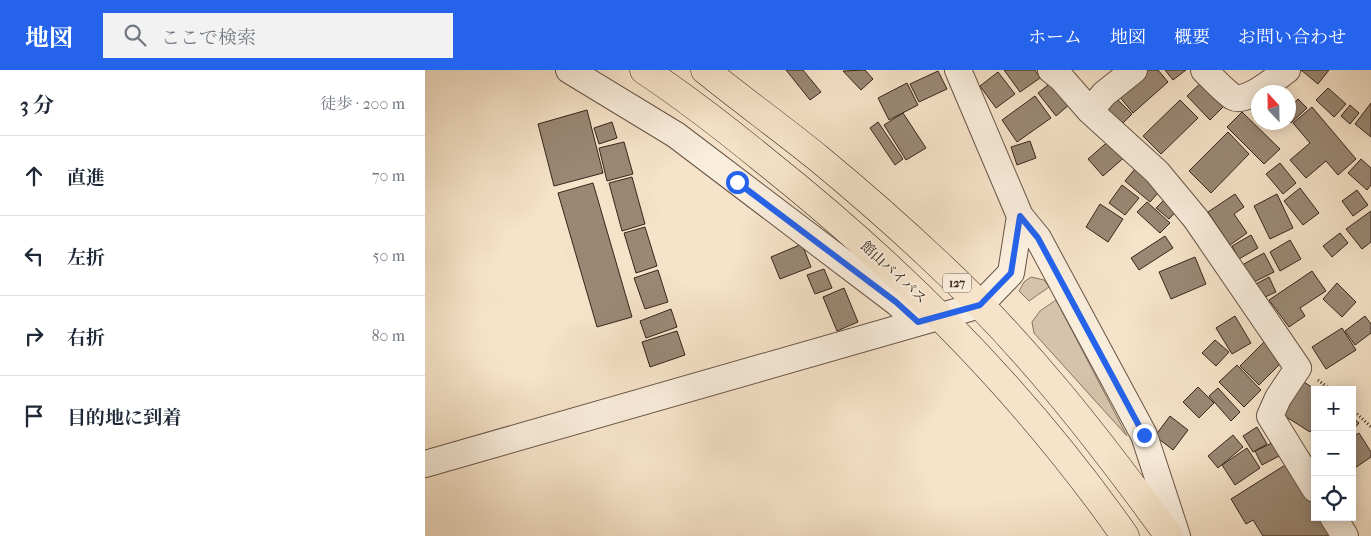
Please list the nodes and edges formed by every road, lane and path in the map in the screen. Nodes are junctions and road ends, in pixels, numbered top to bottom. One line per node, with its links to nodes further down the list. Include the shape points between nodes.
1 (569, 70): 12 (street, via 676,135 896,302)
2 (644, 70): 12 (highway, 館山バイパス / 127, via 805,192 878,256)
3 (705, 70): 11 (highway, 127, via 819,159)
4 (958, 70): 10 (street)
5 (1051, 70): 9 (street)
6 (1134, 70): 9 (street, via 1104,94)
7 (1204, 70): 8 (street, via 1233,97 1240,99)
8 (1287, 70)
9 (1090, 111): 16 (street, via 1157,172 1197,218 1298,368 1270,416)
10 (1020, 216): 11 (street, via 1011,273); 20 (street, via 1038,238 1144,435)
11 (980, 305): 12 (street); 19 (highway, 127, via 1087,427)
12 (929, 319): 15 (street); 18 (highway, 館山バイパス / 127, via 1009,389 1065,453)
13 (1356, 413): 14 (path)
14 (1371, 427)
15 (425, 464)
16 (1311, 483)
17 (1336, 521): 21 (street)
18 (1125, 536)
19 (1169, 536)
20 (1177, 536)
21 (1345, 536)

